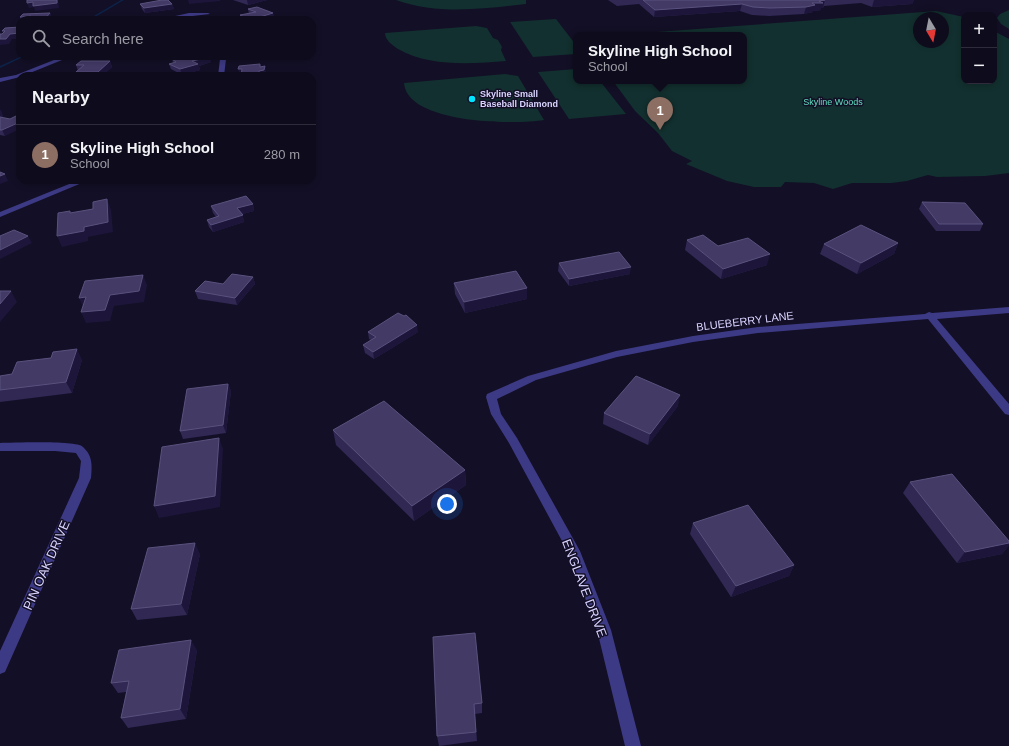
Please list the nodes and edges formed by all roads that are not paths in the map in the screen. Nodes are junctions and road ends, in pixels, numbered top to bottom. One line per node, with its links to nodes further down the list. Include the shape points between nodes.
1 (208, 14): 2 (street)
2 (179, 16)
3 (59, 60): 5 (street)
4 (223, 60): 6 (street)
5 (31, 72)
6 (221, 72)
7 (16, 77): 8 (street)
8 (0, 80)
9 (76, 184): 10 (street)
10 (0, 215)
11 (1009, 310): 12 (street, BLUEBERRY LANE)
12 (929, 315): 13 (street, BLUEBERRY LANE, via 758,330 693,339 616,354 540,376); 14 (street)
13 (491, 397): 17 (street, ENGLAVE DRIVE, via 496,414 514,441 574,551 604,630)
14 (1009, 411)
15 (0, 447): 16 (street, PIN OAK DRIVE, via 79,449 87,461 85,478)
16 (0, 667)
17 (633, 746)

